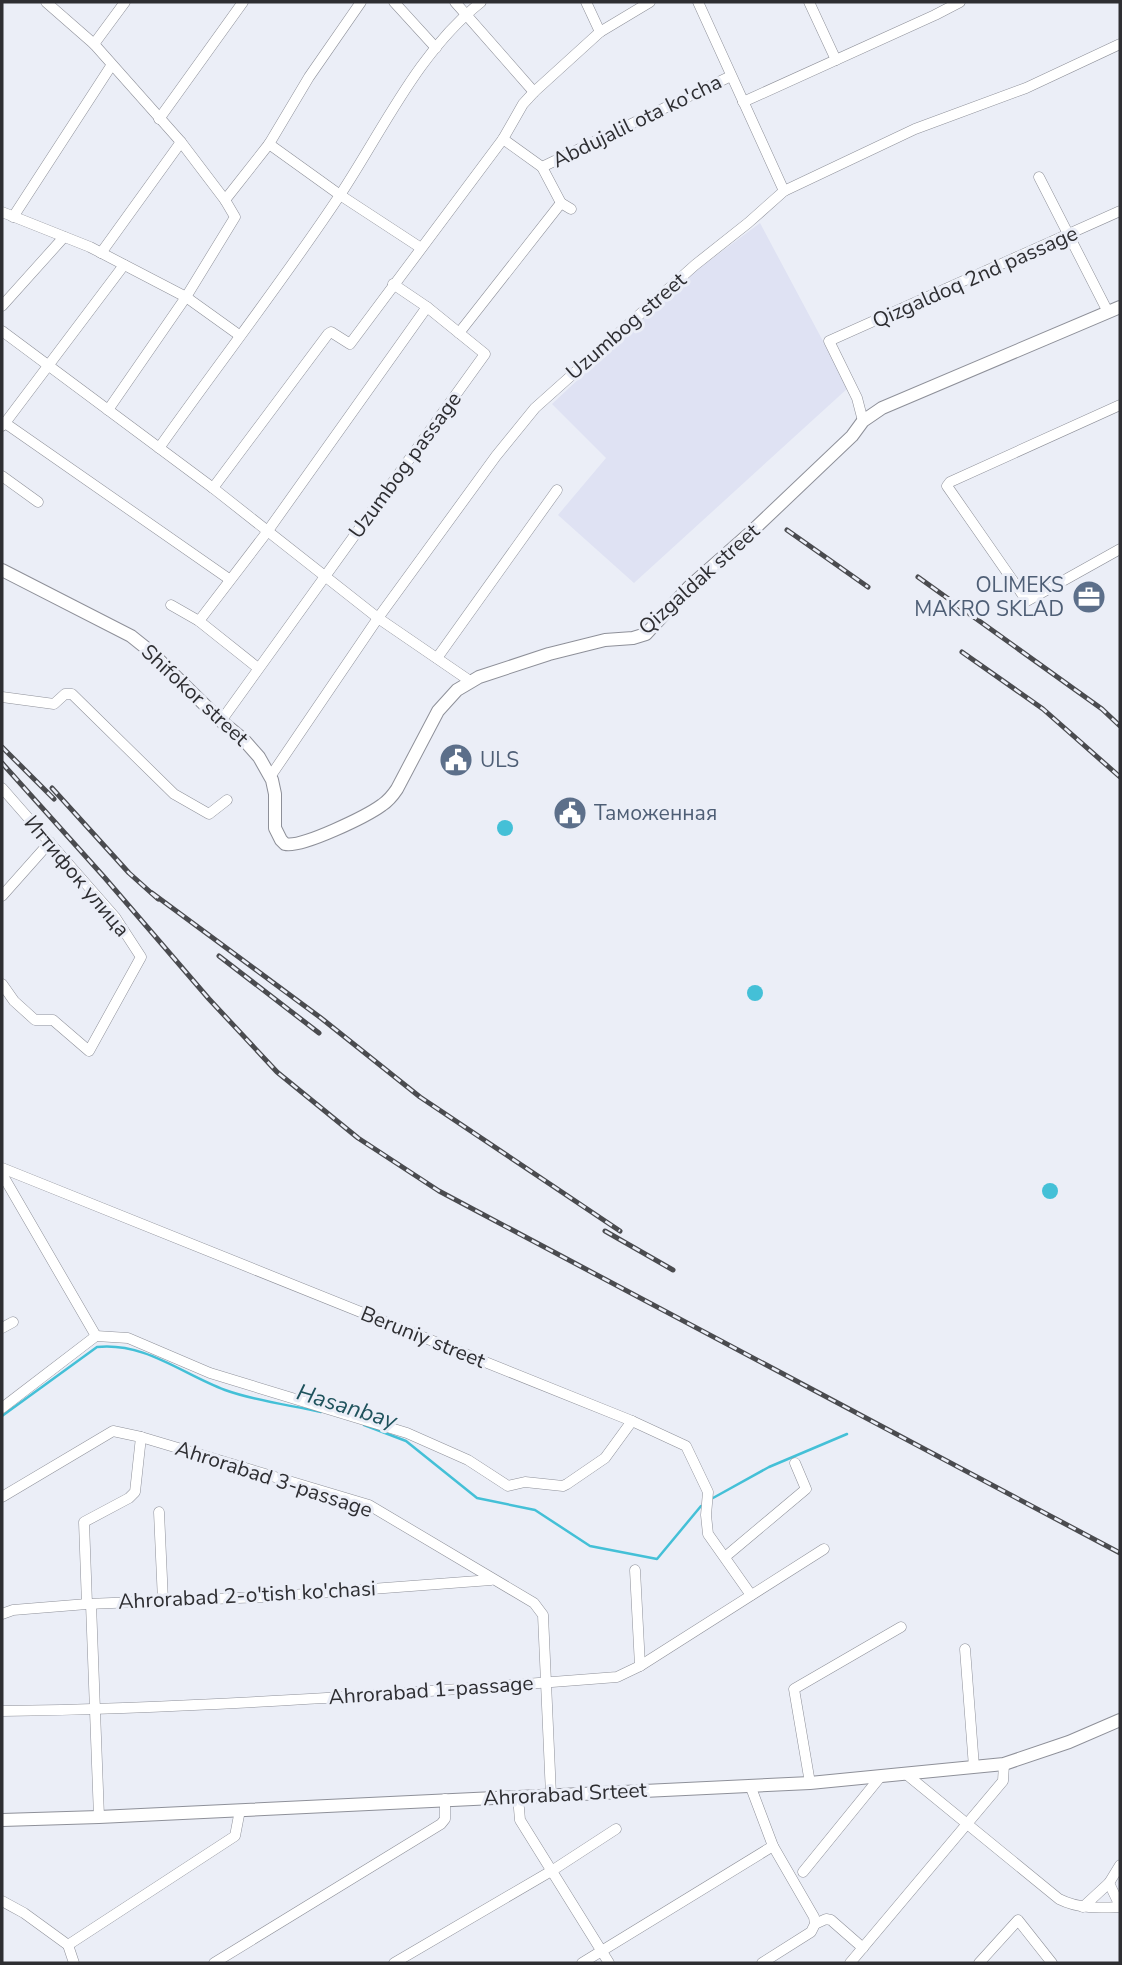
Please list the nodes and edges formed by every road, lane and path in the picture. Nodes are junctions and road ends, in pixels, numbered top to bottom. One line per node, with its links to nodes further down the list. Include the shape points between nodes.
1 (46, 2): 15 (street)
2 (125, 2): 15 (street)
3 (243, 2): 23 (street)
4 (361, 2): 26 (street)
5 (394, 2): 17 (street)
6 (455, 2): 13 (street)
7 (481, 2): 13 (street)
8 (586, 2): 14 (street)
9 (650, 2): 14 (street)
10 (698, 2): 20 (street)
11 (809, 2): 18 (street)
12 (960, 2): 18 (street)
13 (465, 14): 17 (street); 21 (street)
14 (600, 32): 21 (street)
15 (94, 44): 19 (street)
16 (1120, 44): 29 (street, Uzumbog street, via 1026,88 915,129)
17 (436, 48): 30 (street)
18 (836, 60): 22 (street)
19 (111, 66): 23 (street); 34 (street)
20 (731, 76): 22 (street); 27 (street, Abdujalil ota ko'cha)
21 (534, 92): 24 (street)
22 (743, 102): 29 (street)
23 (159, 119): 25 (street)
24 (503, 139): 27 (street); 37 (street)
25 (181, 142): 31 (street); 38 (street)
26 (269, 144): 30 (street); 31 (street)
27 (542, 167): 46 (street, via 566,206)
28 (1039, 177): 35 (street)
29 (784, 191): 64 (street, Uzumbog street, via 540,403)
30 (340, 195): 37 (street); 47 (street)
31 (225, 200): 41 (street, via 235,218)
32 (1120, 211): 35 (street, Qizgaldoq 2nd passage)
33 (2, 212): 34 (street)
34 (13, 217): 36 (street)
35 (1068, 236): 44 (street); 51 (street, Qizgaldoq 2nd passage, via 829,341)
36 (64, 237): 38 (street); 42 (street)
37 (421, 248): 40 (street)
38 (101, 253): 39 (street)
39 (124, 265): 41 (street); 48 (street)
40 (393, 284): 43 (street); 55 (street, via 350,344 328,334)
41 (186, 297): 47 (street); 50 (street)
42 (2, 306)
43 (427, 307): 46 (street); 58 (street)
44 (1114, 310): 51 (street, Qizgaldak street, via 903,398)
45 (2, 331): 48 (street)
46 (459, 333): 61 (street, Uzumbog passage, via 485,354)
47 (239, 335): 53 (street)
48 (48, 366): 50 (street); 52 (street)
49 (1120, 405): 59 (street, via 947,486 1024,600 1032,600)
50 (108, 410): 53 (street)
51 (863, 421): 68 (street, Qizgaldak street, via 642,636 549,654)
52 (3, 425): 62 (street)
53 (159, 448): 55 (street)
54 (2, 475): 57 (street)
55 (213, 488): 58 (street)
56 (557, 490): 66 (street)
57 (37, 502)
58 (267, 532): 61 (street); 62 (street)
59 (1120, 549)
60 (2, 570): 70 (street, Shifokor street, via 131,636)
61 (324, 576): 64 (street); 67 (street, Uzumbog passage)
62 (229, 579): 65 (street)
63 (171, 605): 65 (street)
64 (378, 618): 66 (street); 71 (street, Uzumbog street)
65 (199, 621): 67 (street)
66 (437, 658): 68 (street)
67 (258, 668): 70 (street, Uzumbog passage)
68 (470, 681): 74 (street, Qizgaldak street, via 441,706 397,789 381,806 292,845 279,838)
69 (2, 697): 73 (street, via 54,704 69,693 174,794 209,814)
70 (221, 721): 71 (street, Shifokor street, via 254,751)
71 (270, 777): 74 (street, Shifokor street)
72 (2, 788): 75 (street, Иттифок улица)
73 (227, 800)
74 (274, 813)
75 (50, 842): 76 (street); 77 (street, Иттифок улица, via 115,918 141,957 89,1051 53,1020 35,1020)
76 (2, 896)
77 (2, 984)
78 (2, 1168): 84 (street, Beruniy street)
79 (2, 1174): 82 (street)
80 (13, 1322): 81 (street)
81 (2, 1328)
82 (96, 1336): 83 (street); 84 (street, via 128,1338 209,1373 407,1433 468,1460 508,1486 567,1484 605,1458)
83 (2, 1408)
84 (632, 1421): 90 (street, Beruniy street, via 685,1446 708,1492 708,1534)
85 (141, 1437): 87 (street, Ahrorabad 3-passage, via 113,1431); 92 (street, Ahrorabad 3-passage, via 369,1505); 95 (street, via 135,1492 83,1522)
86 (796, 1462): 90 (street, via 806,1489)
87 (2, 1497)
88 (159, 1512): 94 (street)
89 (824, 1549): 93 (street, Ahrorabad 1-passage)
90 (725, 1557): 93 (street, Beruniy street)
91 (635, 1570): 99 (street)
92 (492, 1580): 94 (street, Ahrorabad 2-o'tish ko'chasi); 100 (street, Ahrorabad 3-passage, via 534,1603 543,1615)
93 (751, 1595): 99 (street, Ahrorabad 1-passage)
94 (163, 1601): 95 (street, Ahrorabad 2-o'tish ko'chasi)
95 (89, 1604): 96 (street, Ahrorabad 2-o'tish ko'chasi); 101 (street)
96 (2, 1614)
97 (901, 1627): 108 (street, via 794,1689)
98 (965, 1649): 105 (street)
99 (640, 1666): 100 (street, Ahrorabad 1-passage, via 617,1677)
100 (544, 1682): 101 (street, Ahrorabad 1-passage); 110 (street)
101 (96, 1710): 102 (street, Ahrorabad 1-passage); 114 (street)
102 (2, 1711)
103 (1120, 1720): 104 (street, Ahrorabad Srteet)
104 (1004, 1765): 105 (street, Ahrorabad Srteet); 116 (street, via 1003,1781)
105 (974, 1767): 106 (street, Ahrorabad Srteet)
106 (906, 1774): 107 (street, Ahrorabad Srteet); 116 (street)
107 (881, 1776): 108 (street, Ahrorabad Srteet); 121 (street)
108 (810, 1783): 109 (street, Ahrorabad Srteet)
109 (750, 1785): 110 (street, Ahrorabad Srteet); 118 (street)
110 (551, 1795): 111 (street, Ahrorabad Srteet)
111 (518, 1797): 112 (street, Ahrorabad Srteet); 120 (street, via 520,1820)
112 (445, 1799): 113 (street, Ahrorabad Srteet); 131 (street, via 441,1824)
113 (240, 1810): 114 (street, Ahrorabad Srteet); 127 (street, via 235,1836)
114 (99, 1817): 115 (street, Ahrorabad Srteet)
115 (2, 1820)
116 (969, 1823): 124 (street, via 1052,1894); 128 (street)
117 (616, 1829): 120 (street)
118 (773, 1846): 126 (street); 129 (street)
119 (1120, 1865): 122 (street)
120 (553, 1870): 129 (street); 132 (street)
121 (803, 1872)
122 (1109, 1883): 124 (street); 125 (street)
123 (2, 1901): 127 (street)
124 (1083, 1907): 125 (street)
125 (1120, 1907)
126 (815, 1924): 128 (street, via 831,1920); 135 (street, via 811,1932)
127 (68, 1945): 130 (street)
128 (863, 1948): 136 (street)
129 (602, 1952): 133 (street); 134 (street)
130 (74, 1963)
131 (214, 1963)
132 (394, 1963)
133 (582, 1963)
134 (609, 1963)
135 (762, 1963)
136 (850, 1963)
137 (979, 1963): 138 (street, via 1018,1920)
138 (1052, 1963)

